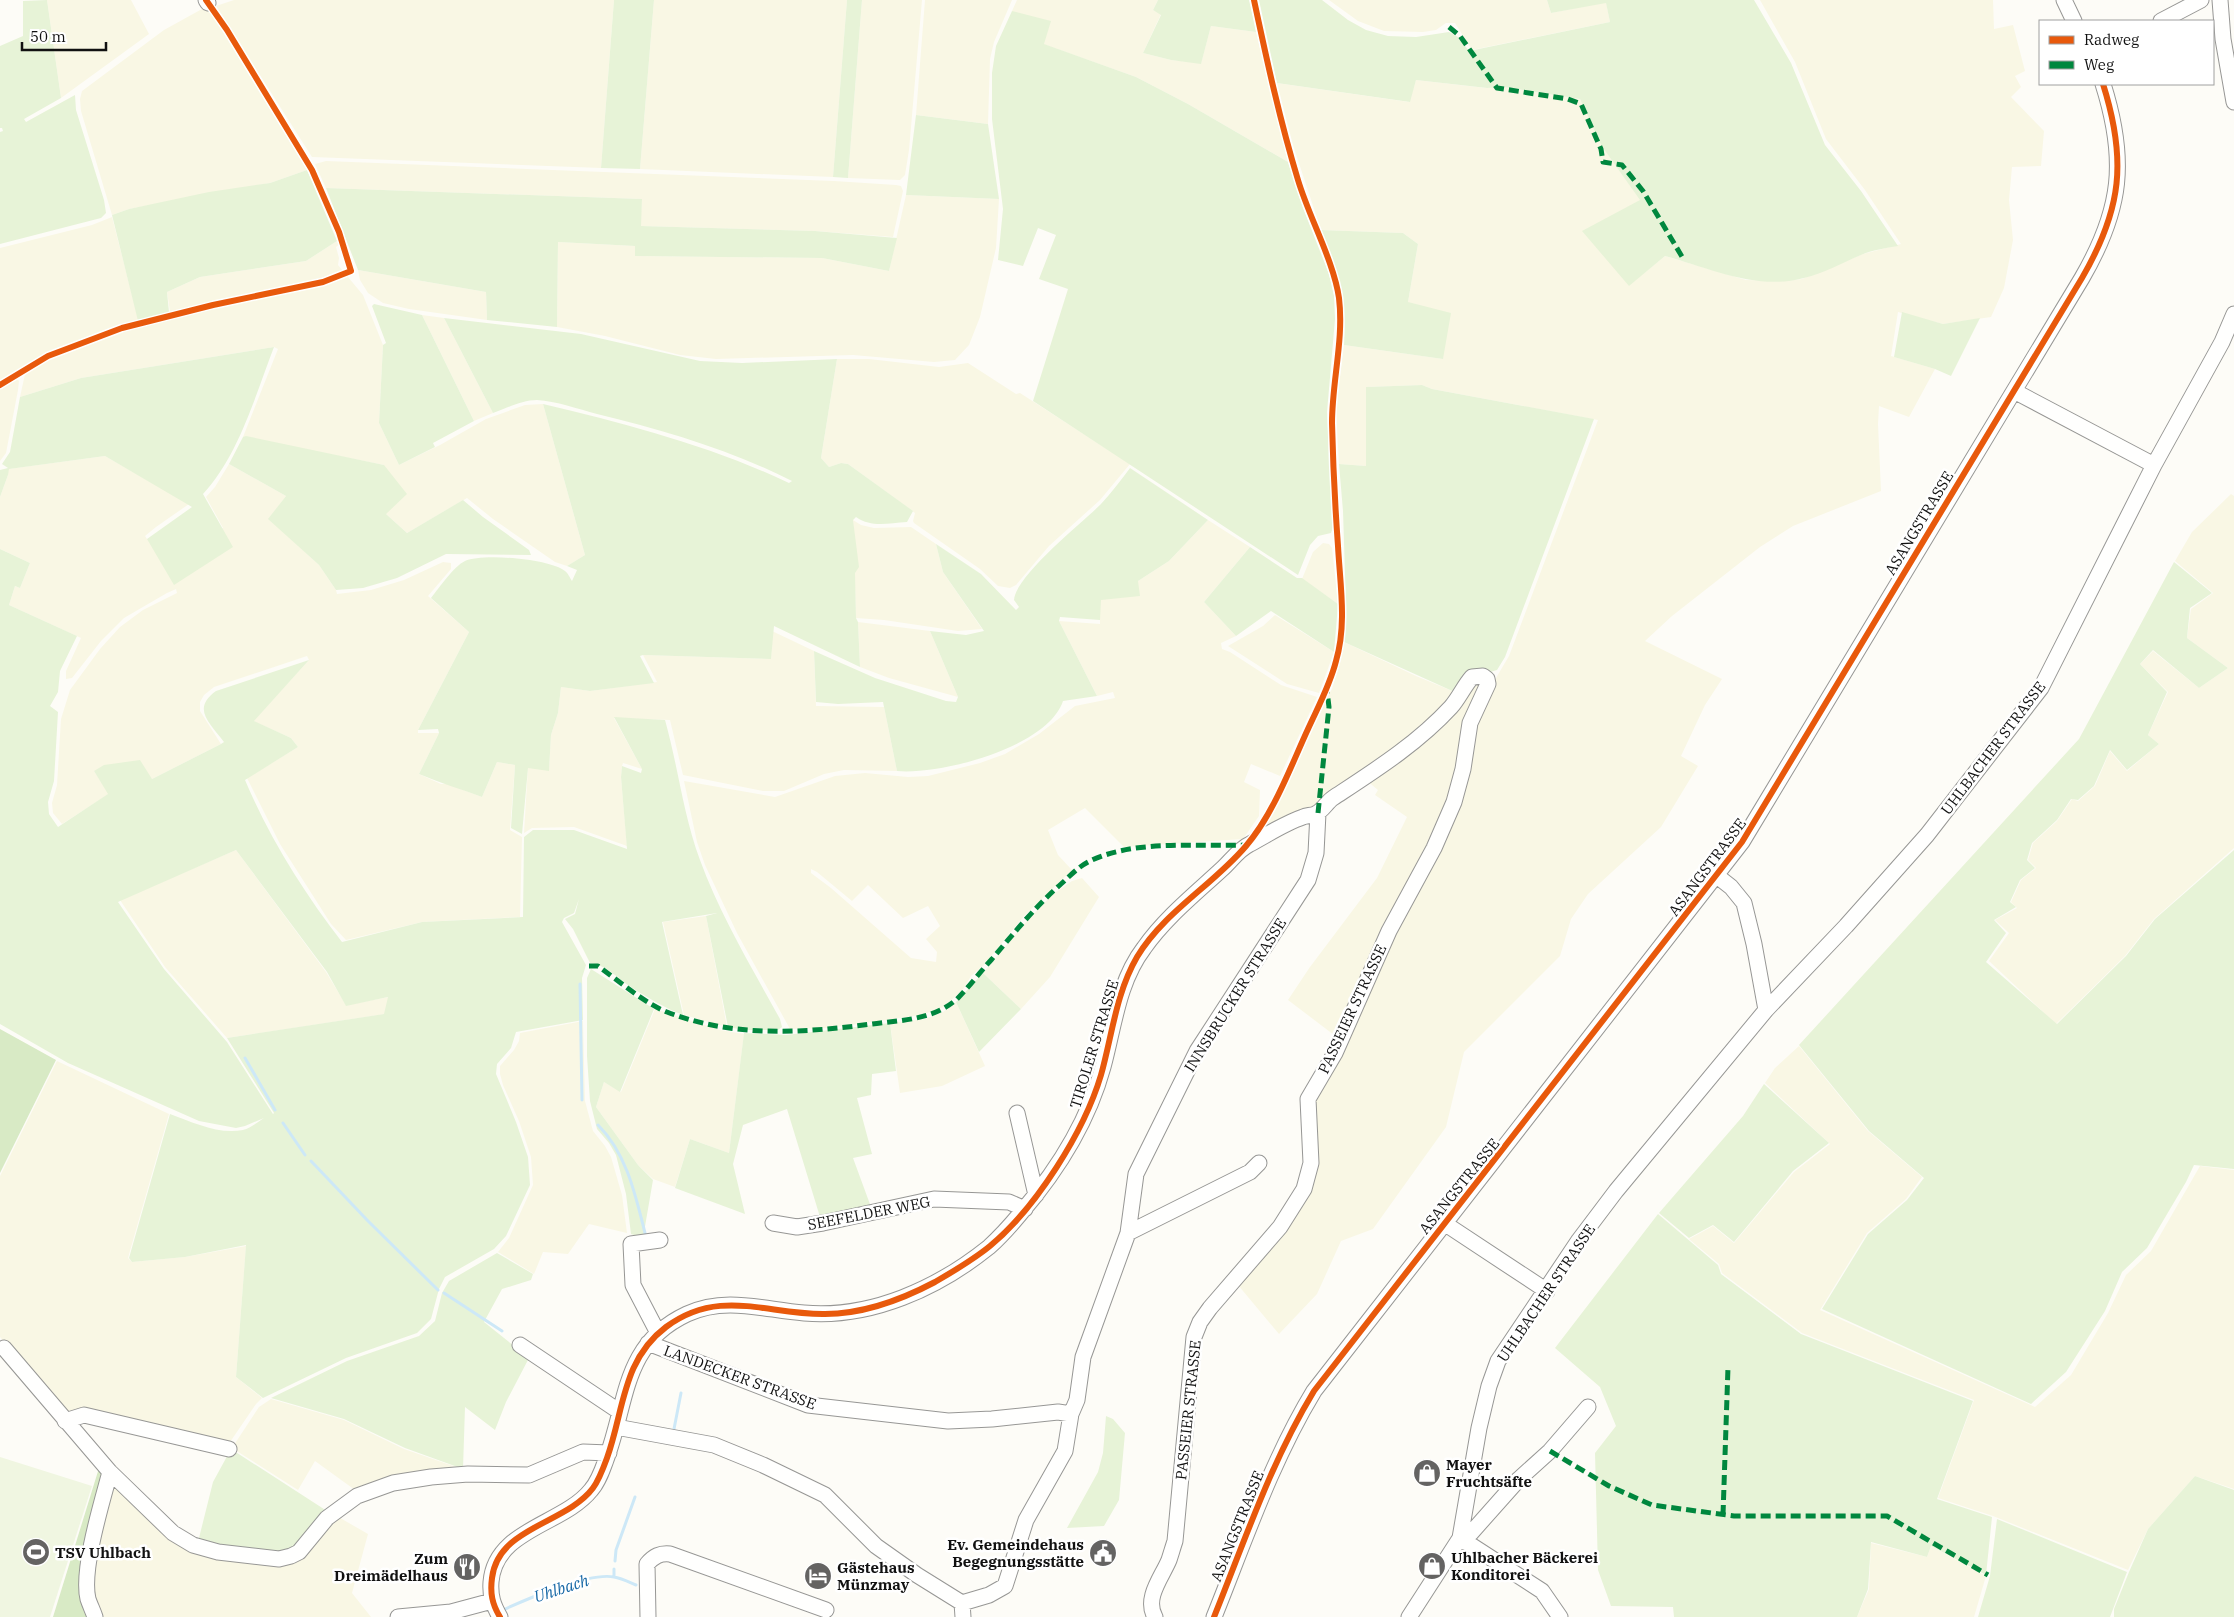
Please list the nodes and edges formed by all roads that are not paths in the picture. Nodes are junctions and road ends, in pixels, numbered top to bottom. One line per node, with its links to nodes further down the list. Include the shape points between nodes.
1 (2064, 0): 4 (street)
2 (2201, 0): 5 (street)
3 (2220, 0): 7 (street)
4 (2074, 20)
5 (2163, 20)
6 (2103, 85): 9 (street, ASANGSTRASSE, via 2118,157 2116,194 2110,220 2095,256)
7 (2234, 102)
8 (2234, 314): 10 (street, UHLBACHER STRASSE, via 2222,342)
9 (2014, 390): 10 (street); 13 (street, ASANGSTRASSE, via 1759,817)
10 (2154, 465): 14 (street, UHLBACHER STRASSE, via 2041,688 1926,835)
11 (1318, 813): 12 (street, PASSEIER STRASSE, via 1300,818); 21 (street, INNSBRUCKER STRASSE, via 1316,853 1308,880 1197,1051 1136,1174); 41 (street, PASSEIER STRASSE, via 1325,804 1381,766 1453,706 1472,677 1486,678 1488,684 1470,727 1454,802 1434,848 1389,931 1334,1053 1308,1099 1311,1163 1304,1189 1280,1227 1210,1308 1194,1337 1175,1541 1153,1592 1152,1612)
12 (1247, 845): 17 (street, TIROLER STRASSE, via 1170,918 1137,958 1122,991 1103,1068 1086,1116)
13 (1717, 876): 14 (street, via 1744,903); 20 (street, ASANGSTRASSE)
14 (1766, 1010): 23 (street, UHLBACHER STRASSE, via 1616,1191 1579,1240)
15 (1018, 1113): 17 (street)
16 (1258, 1163): 21 (street, via 1250,1172)
17 (1036, 1195): 18 (street, TIROLER STRASSE)
18 (1024, 1209): 19 (street, SEEFELDER WEG, via 1009,1202 934,1199 797,1227); 24 (street, TIROLER STRASSE, via 997,1239 973,1258 929,1285 884,1304 853,1312 823,1314 722,1304 681,1317)
19 (773, 1223)
20 (1444, 1223): 23 (street); 42 (street, ASANGSTRASSE, via 1314,1391 1260,1499)
21 (1128, 1233): 28 (street, INNSBRUCKER STRASSE, via 1083,1357 1077,1400)
22 (660, 1240): 24 (street, via 631,1244 632,1285)
23 (1547, 1291): 34 (street, UHLBACHER STRASSE, via 1498,1361 1489,1386 1478,1428)
24 (653, 1338): 28 (street, LANDECKER STRASSE, via 808,1405 948,1421 1058,1412); 29 (street, TIROLER STRASSE, via 641,1351 631,1371)
25 (520, 1345): 29 (street)
26 (4, 1348): 30 (street)
27 (1588, 1407): 34 (street, via 1471,1533)
28 (1071, 1414): 37 (street, INNSBRUCKER STRASSE, via 1064,1451 1026,1520 1005,1586)
29 (618, 1419): 32 (street, TIROLER STRASSE); 37 (street, via 714,1445 825,1495 876,1546)
30 (65, 1420): 31 (street, via 84,1416); 33 (street)
31 (229, 1449)
32 (609, 1453): 33 (street, via 583,1452 529,1475 468,1474 393,1483 356,1496 327,1518 299,1552 279,1559 218,1552 193,1545 173,1533); 35 (street, TIROLER STRASSE, via 597,1482 586,1496 503,1551 492,1573)
33 (110, 1472): 38 (street, via 88,1570 88,1598)
34 (1460, 1538): 43 (street, UHLBACHER STRASSE); 44 (street, via 1542,1591)
35 (495, 1608): 39 (street, TIROLER STRASSE)
36 (826, 1610): 40 (street, via 662,1553 648,1564)
37 (963, 1610)
38 (95, 1617)
39 (398, 1617)
40 (648, 1617)
41 (1155, 1617)
42 (1214, 1617)
43 (1408, 1617)
44 (1560, 1617)

